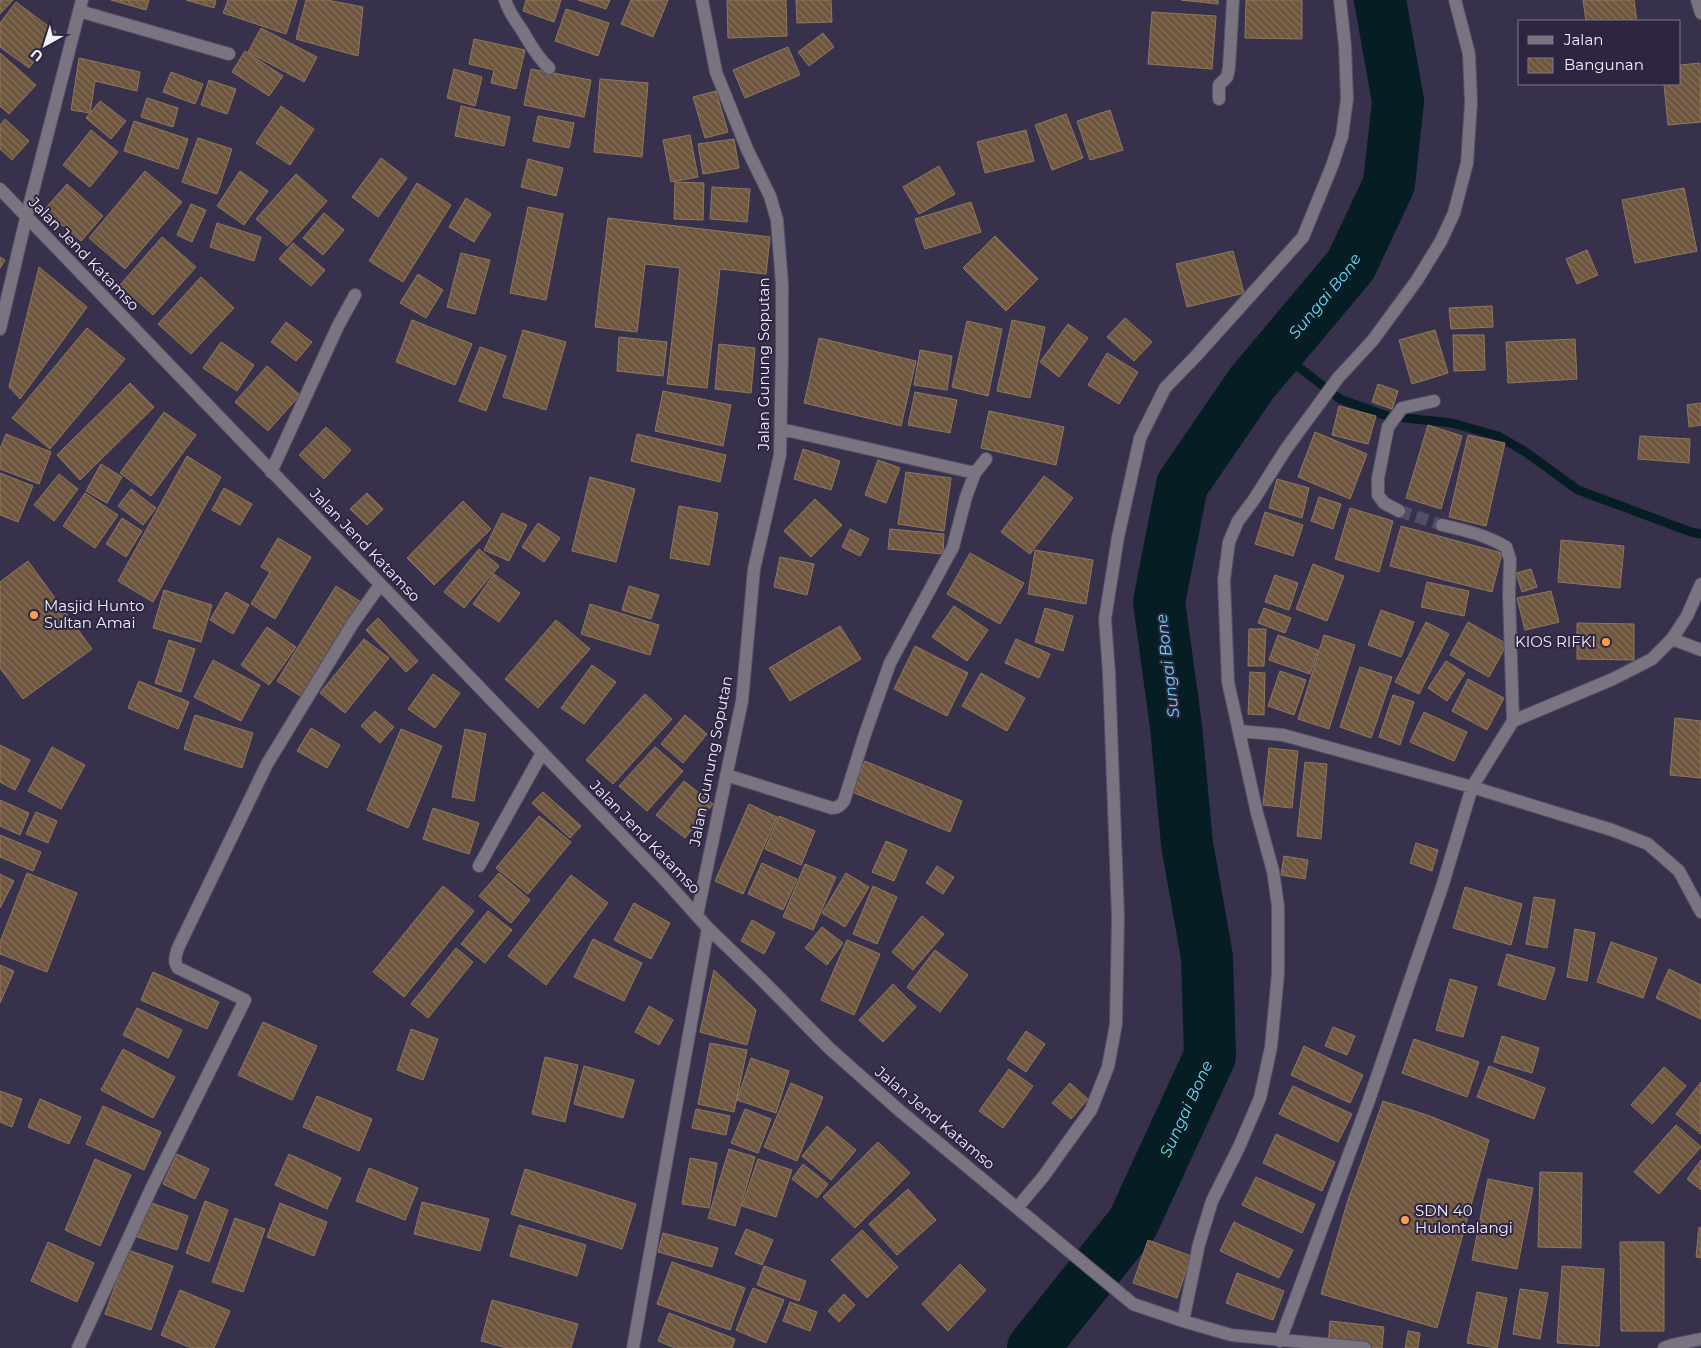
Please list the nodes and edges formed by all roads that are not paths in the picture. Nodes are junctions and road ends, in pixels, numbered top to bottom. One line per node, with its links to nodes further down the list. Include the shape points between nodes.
1 (505, 0): 10 (street, via 534,52)
2 (702, 0): 17 (street, Jalan Gunung Soputan, via 716,72 770,196 777,220 782,284)
3 (1233, 0): 11 (street, via 1229,68 1227,77 1219,85)
4 (1340, 0): 38 (street, via 1347,99 1343,126 1332,166 1302,237 1165,388 1140,438 1118,537 1105,619 1118,917 1116,1024 1108,1067 1091,1110)
5 (1455, 0): 28 (street, via 1469,54 1471,103 1467,163 1454,213 1417,280 1286,449 1238,521 1229,542 1224,580 1228,682)
6 (1697, 0): 8 (street)
7 (81, 5): 9 (street); 13 (street)
8 (1701, 13)
9 (230, 54)
10 (549, 68)
11 (1218, 99)
12 (0, 189): 13 (street, Jalan Jend Katamso)
13 (26, 218): 15 (street); 19 (street, Jalan Jend Katamso)
14 (355, 295): 19 (street)
15 (0, 329)
16 (1434, 401): 21 (street, via 1402,408 1388,426 1378,495 1384,503)
17 (781, 429): 20 (street); 30 (street, Jalan Gunung Soputan, via 780,455 754,569 742,701)
18 (986, 459): 20 (street)
19 (271, 472): 24 (street, Jalan Jend Katamso)
20 (975, 473): 30 (street, via 953,547 890,663 841,806 832,808)
21 (1399, 511)
22 (1442, 525): 27 (street, via 1495,540 1506,547 1510,559)
23 (1701, 584): 25 (street, via 1687,616)
24 (380, 585): 29 (street, Jalan Jend Katamso); 42 (street, via 353,623 267,764 178,948 175,964 178,968 245,1000 152,1187)
25 (1672, 639): 26 (street); 27 (street, via 1652,659 1613,679)
26 (1701, 650)
27 (1512, 721): 31 (street)
28 (1239, 731): 31 (street, via 1283,736); 39 (street, via 1278,906 1278,974 1271,1047 1260,1098 1212,1201)
29 (542, 753): 32 (street); 36 (street, Jalan Jend Katamso)
30 (726, 775): 36 (street, Jalan Gunung Soputan)
31 (1472, 787): 33 (street, via 1648,844); 41 (street, via 1442,888 1368,1103)
32 (479, 866)
33 (1679, 871): 34 (street); 35 (street)
34 (1701, 891)
35 (1701, 912)
36 (697, 915): 37 (street, Jalan Jend Katamso)
37 (708, 928): 38 (street, Jalan Jend Katamso, via 829,1048); 43 (street)
38 (1022, 1212): 39 (street, Jalan Jend Katamso, via 1133,1304)
39 (1182, 1321): 41 (street, Jalan Jend Katamso, via 1231,1335)
40 (1701, 1339): 45 (street)
41 (1280, 1340): 44 (street, Jalan Jend Katamso)
42 (78, 1348)
43 (633, 1348)
44 (1365, 1348)
45 (1664, 1348)

